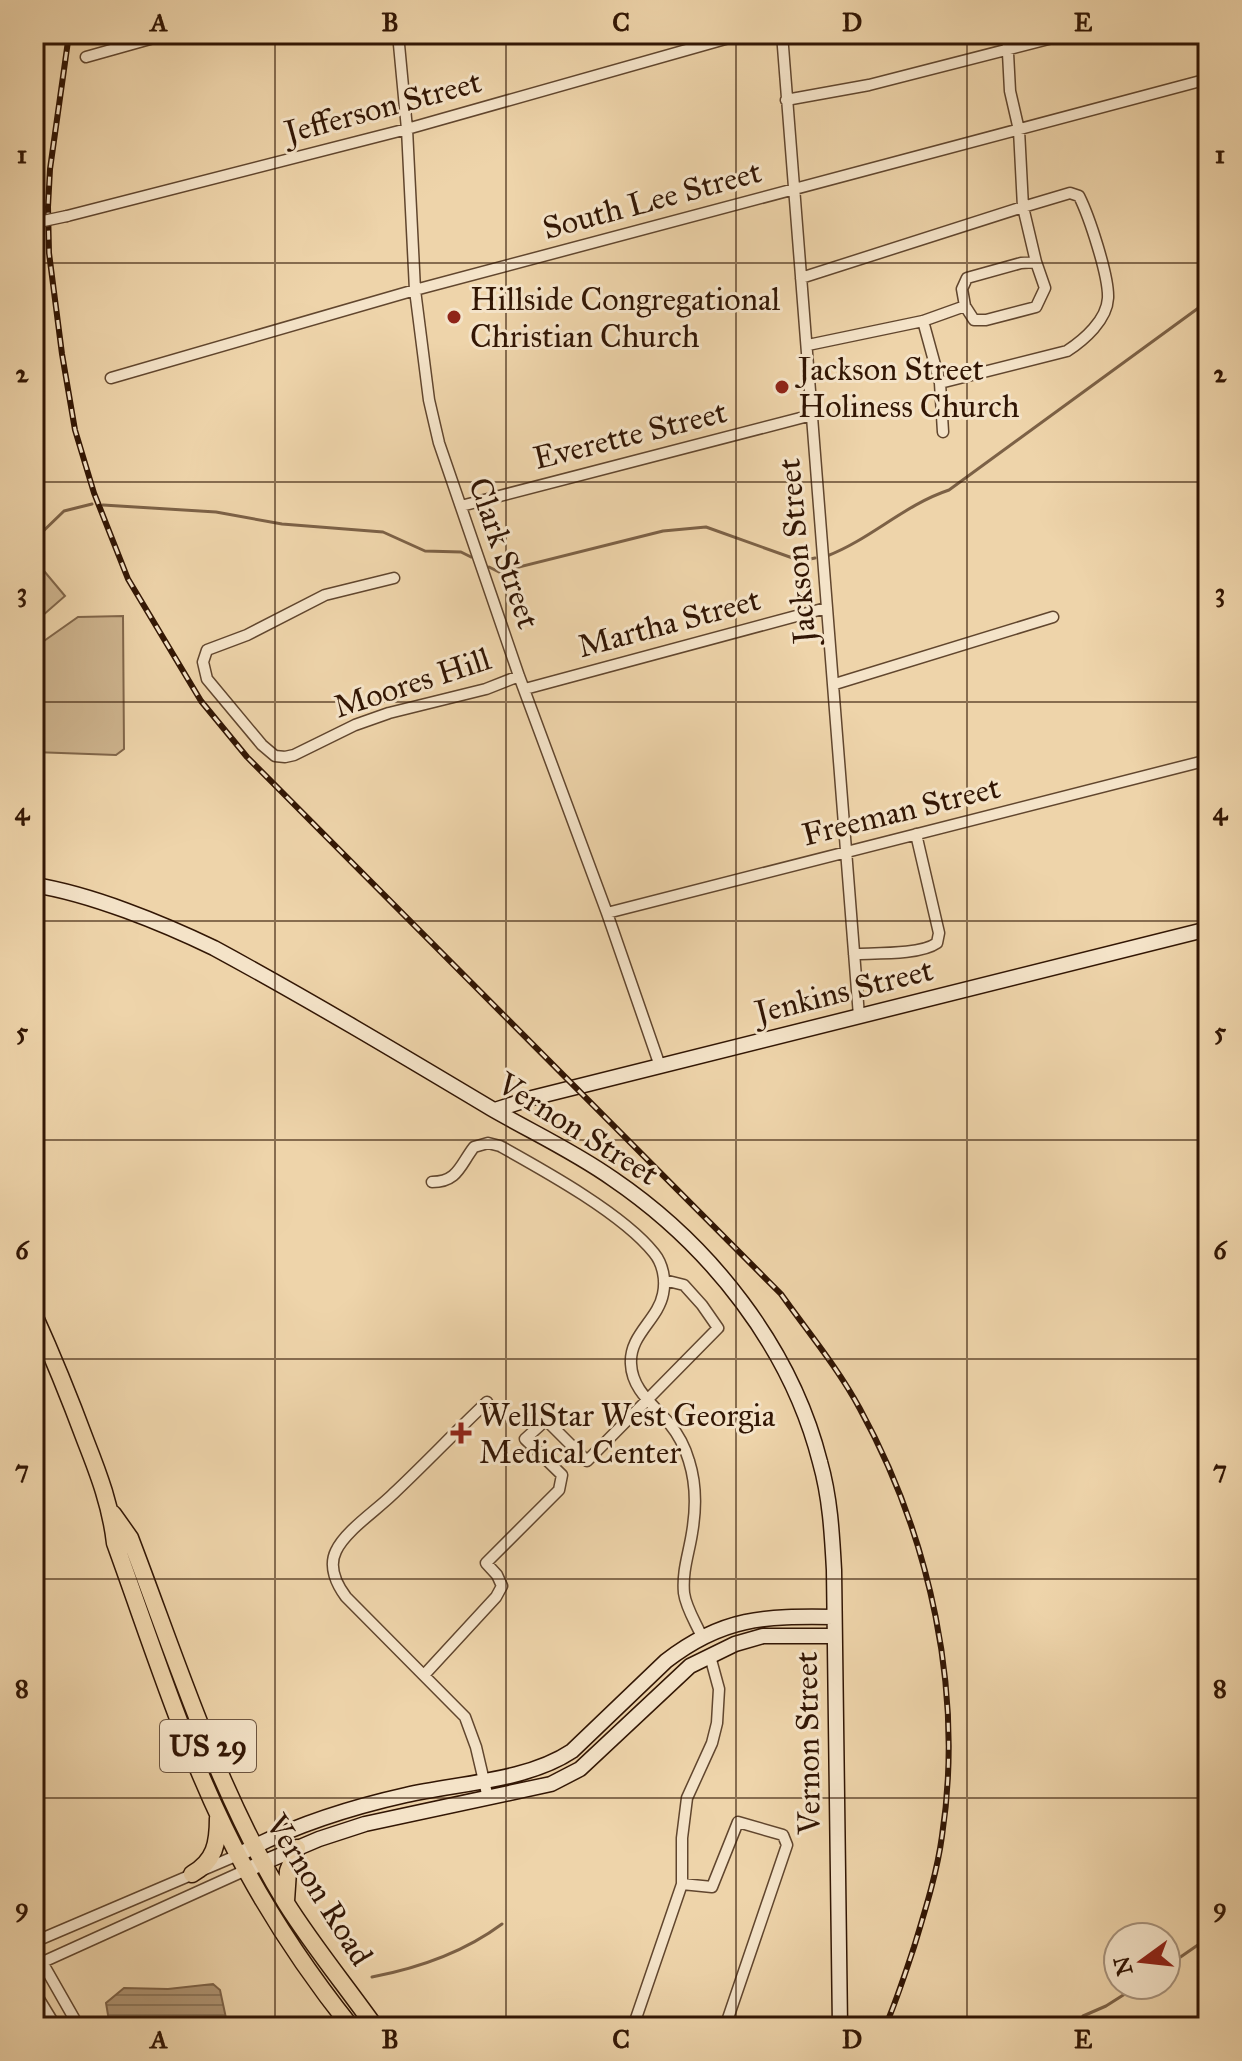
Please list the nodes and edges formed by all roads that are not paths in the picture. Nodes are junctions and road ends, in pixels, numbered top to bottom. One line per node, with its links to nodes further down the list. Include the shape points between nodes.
1 (398, 34): 11 (street, Clark Street)
2 (743, 34): 11 (street, Jefferson Street)
3 (782, 34): 10 (street, Jackson Street)
4 (1007, 34): 7 (street)
5 (1068, 34): 7 (street)
6 (162, 35): 8 (street)
7 (1008, 50): 10 (street); 12 (street)
8 (86, 57)
9 (1208, 79): 12 (street, South Lee Street)
10 (786, 100): 13 (street, Jackson Street)
11 (407, 129): 15 (street, Jefferson Street, bridge); 18 (street, Clark Street)
12 (1019, 130): 13 (street, South Lee Street); 14 (street)
13 (793, 190): 17 (street, Jackson Street); 18 (street, South Lee Street)
14 (1023, 207): 16 (street); 17 (street); 23 (street, via 1070,193 1079,196 1108,298 1102,316 1067,351)
15 (34, 223)
16 (1036, 262): 19 (street, via 967,278 962,289); 19 (street, via 1045,288 1036,307 974,320)
17 (801, 278): 21 (street, Jackson Street)
18 (415, 290): 22 (street, South Lee Street); 26 (street, Clark Street, via 429,400)
19 (965, 306): 20 (street)
20 (923, 321): 21 (street); 23 (street)
21 (808, 345): 24 (street, Jackson Street)
22 (111, 378)
23 (940, 383): 25 (street)
24 (812, 415): 26 (street, Everette Street); 28 (street, Jackson Street)
25 (943, 432)
26 (461, 506): 30 (street, Clark Street)
27 (394, 578): 30 (street, Moores Hill, via 325,595 207,650 207,679 275,756 294,755 389,713)
28 (826, 608): 31 (street, Jackson Street); 32 (street, Martha Street)
29 (1053, 617): 31 (street)
30 (519, 676): 32 (street, Clark Street)
31 (835, 684): 35 (street, Jackson Street)
32 (525, 689): 37 (street, Clark Street)
33 (1208, 760): 34 (street, Freeman Street)
34 (916, 834): 35 (street, Freeman Street); 39 (street, via 937,943 930,948)
35 (847, 851): 37 (street, Freeman Street); 39 (street, Jackson Street)
36 (34, 885): 42 (street, Vernon Street, via 184,934)
37 (607, 913): 41 (street, Clark Street)
38 (1208, 929): 40 (street, Jenkins Street)
39 (854, 954): 40 (street, Jackson Street)
40 (859, 1016): 41 (street, Jenkins Street)
41 (660, 1066): 42 (street, Jenkins Street)
42 (495, 1110): 49 (street, Vernon Street, via 589,1163 654,1209 708,1261 754,1320 795,1391 821,1463 831,1526)
43 (432, 1182): 44 (street, via 454,1176 474,1147 500,1146 622,1224 653,1252)
44 (664, 1280): 46 (street, via 661,1301 631,1354 633,1376); 46 (street, via 684,1285 718,1328)
45 (34, 1315): 48 (main road, Vernon Road / US 29)
46 (648, 1401): 51 (street, via 676,1433 690,1462 695,1505 684,1583 686,1602); 53 (street, via 587,1461 546,1420 525,1439 562,1475 559,1490 486,1563 502,1586 496,1597)
47 (487, 1402): 53 (street, via 335,1552 337,1586)
48 (112, 1513): 56 (main road, Vernon Road / US 29, via 115,1543); 57 (main road, Vernon Road / US 29, via 130,1538 195,1715)
49 (834, 1617): 50 (street, Vernon Street); 51 (street, via 755,1619)
50 (834, 1636): 52 (street, via 763,1636); 75 (street, Vernon Street)
51 (702, 1637): 52 (street); 54 (street, via 666,1661 564,1756 535,1769)
52 (710, 1656): 55 (street, via 670,1682 580,1769 539,1787); 63 (street, via 719,1712 684,1810)
53 (425, 1674): 54 (street, via 465,1717)
54 (484, 1779): 55 (street); 57 (street, via 369,1804)
55 (488, 1798): 58 (street, via 365,1824)
56 (218, 1813): 59 (main road, Vernon Road / US 29); 62 (main road, via 214,1853)
57 (256, 1845): 59 (street); 60 (main road, Vernon Road / US 29)
58 (297, 1848): 60 (street); 64 (main road, via 288,1871)
59 (238, 1855): 61 (main road, Vernon Road / US 29); 62 (street)
60 (264, 1863): 61 (street); 64 (main road, Vernon Road / US 29)
61 (246, 1870): 67 (street); 71 (main road, Vernon Road / US 29, via 291,1945)
62 (192, 1874): 65 (street)
63 (682, 1884): 73 (street); 74 (street, via 712,1887 738,1822 783,1835 787,1845)
64 (286, 1902): 72 (main road, Vernon Road / US 29)
65 (34, 1942)
66 (34, 1948): 67 (street)
67 (38, 1964): 70 (street)
68 (34, 1991): 69 (street)
69 (56, 2027)
70 (79, 2027)
71 (351, 2027)
72 (375, 2027)
73 (633, 2027)
74 (725, 2027)
75 (840, 2027)

